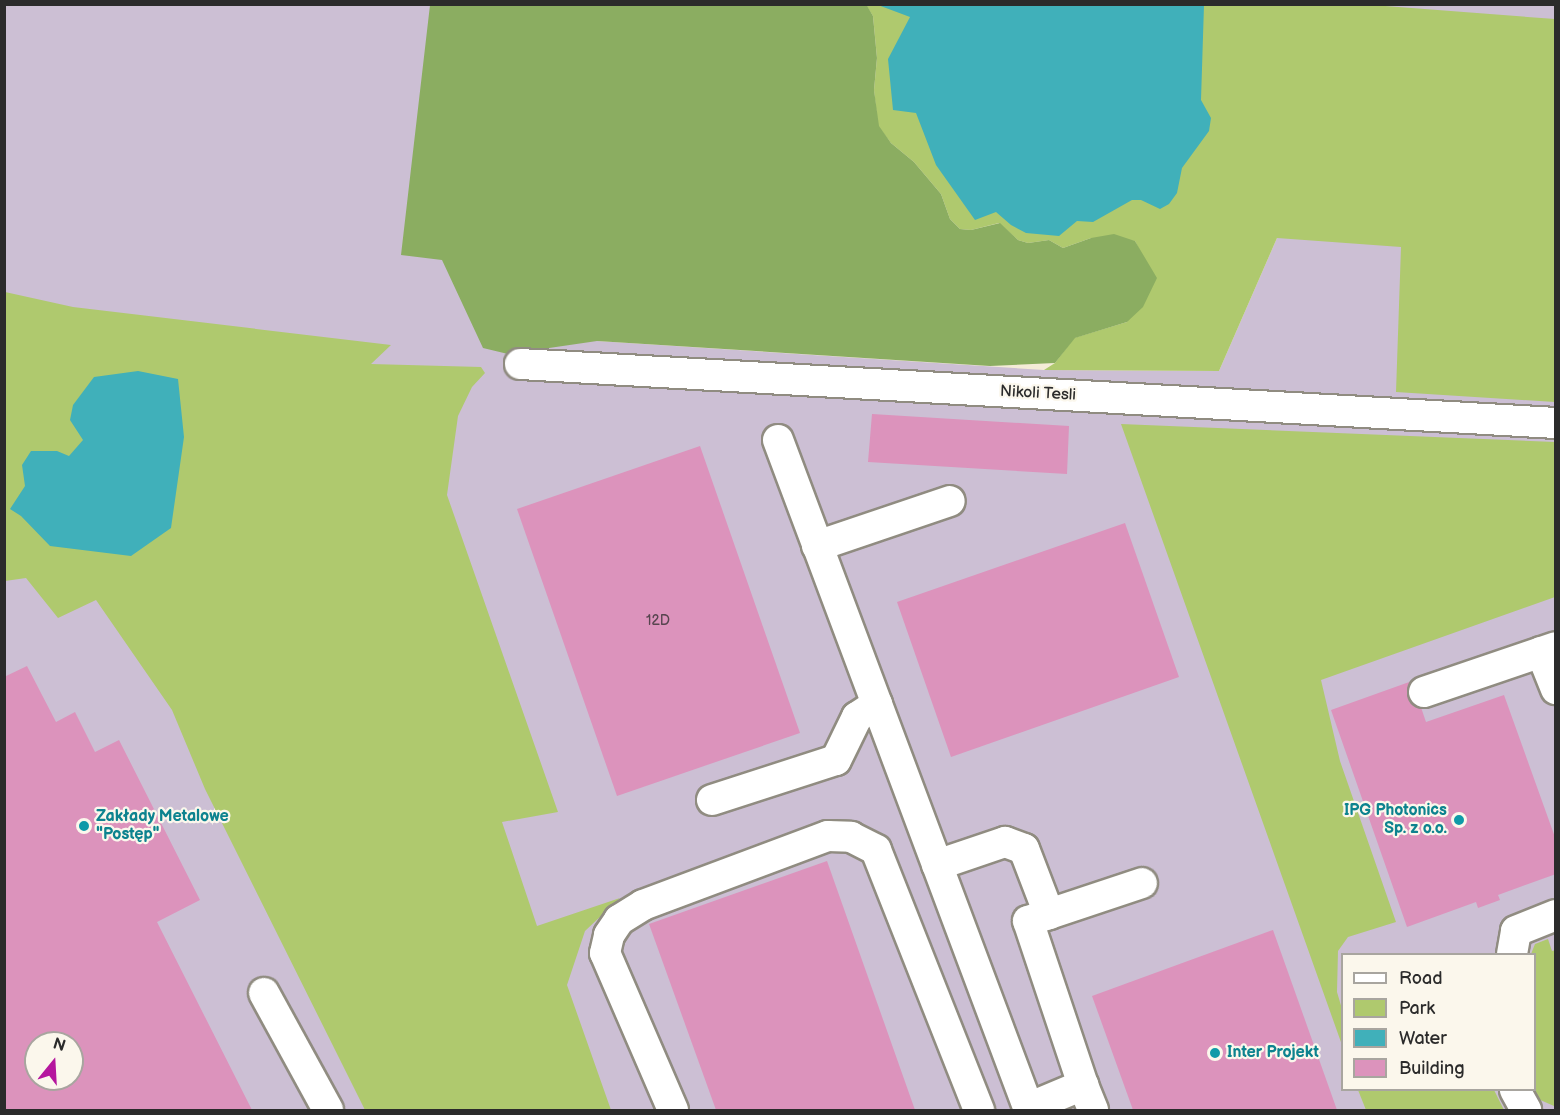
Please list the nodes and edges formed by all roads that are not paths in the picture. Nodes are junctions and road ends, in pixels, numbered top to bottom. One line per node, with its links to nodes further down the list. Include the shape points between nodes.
1 (520, 364): 2 (street, Nikoli Tesli)
2 (1556, 423)
3 (778, 441): 5 (street)
4 (950, 501): 5 (street)
5 (817, 546): 9 (street)
6 (1548, 649): 7 (street); 8 (street)
7 (1556, 689)
8 (1424, 692)
9 (877, 704): 10 (street, via 857,717 836,760); 11 (street)
10 (712, 800)
11 (940, 873): 13 (street); 14 (street, via 1005,843 1024,849); 20 (street)
12 (1143, 883): 14 (street)
13 (897, 901): 22 (street, via 876,850 851,837 828,837 643,905 619,920 609,935 605,953); 23 (street)
14 (1049, 914): 19 (street, via 1028,921)
15 (1556, 915): 16 (street, via 1516,931)
16 (1512, 953)
17 (264, 993): 21 (street)
18 (1516, 1091): 24 (street)
19 (1088, 1098): 20 (street)
20 (1029, 1109)
21 (328, 1110)
22 (673, 1110)
23 (979, 1110)
24 (1526, 1110)

